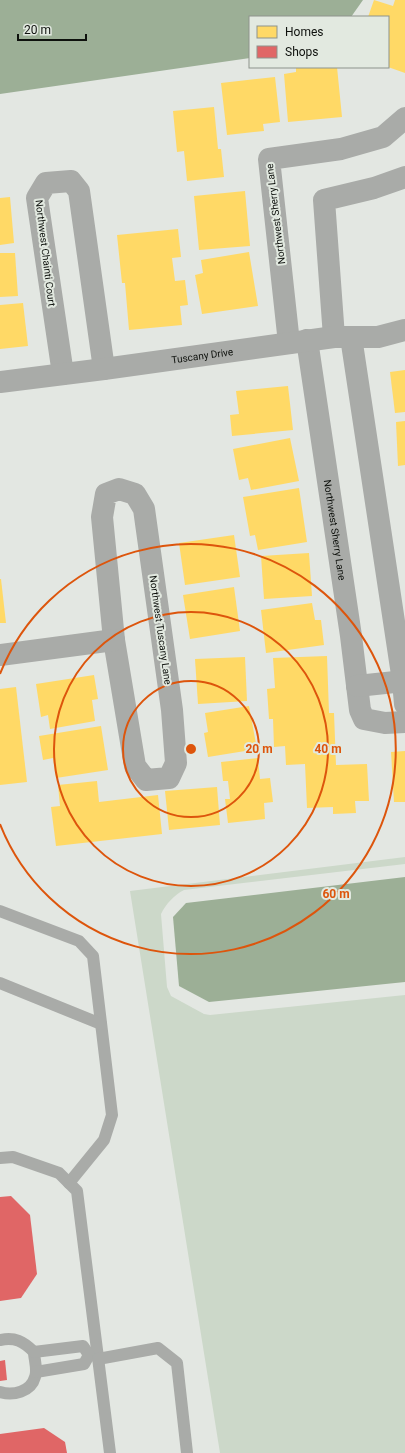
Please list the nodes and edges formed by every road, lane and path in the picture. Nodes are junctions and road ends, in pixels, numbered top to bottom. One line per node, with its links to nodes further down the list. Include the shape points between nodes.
1 (405, 118): 5 (street, Northwest Sherry Lane, via 383,137 340,149 268,159)
2 (405, 177): 4 (street, via 374,188 324,200)
3 (405, 330): 4 (street, Tuscany Drive, via 378,337)
4 (343, 337): 5 (street, Tuscany Drive); 11 (street)
5 (298, 342): 6 (street, Tuscany Drive); 12 (street, Northwest Sherry Lane, via 350,628)
6 (104, 369): 7 (street, Tuscany Drive); 7 (street, Northwest Chainti Court, via 79,191 71,181 46,183 37,198)
7 (63, 374): 8 (street, Tuscany Drive)
8 (0, 382)
9 (114, 640): 9 (street, Northwest Tuscany Lane, via 135,766 146,780 169,778 176,763 172,710 144,509 135,494 119,490 106,494 102,517); 10 (street)
10 (0, 655)
11 (404, 681): 12 (street); 13 (street)
12 (357, 686): 14 (street, Northwest Sherry Lane, via 360,710 364,719 386,723)
13 (405, 704)
14 (405, 722)
15 (0, 911): 17 (lane, via 79,941 93,956)
16 (0, 982): 17 (lane)
17 (101, 1024): 19 (lane, via 112,1115 104,1140)
18 (2, 1157): 19 (lane, via 13,1157 59,1173)
19 (69, 1183): 22 (lane, via 77,1191)
20 (0, 1340): 21 (lane, via 17,1340)
21 (34, 1352): 22 (lane, via 83,1346); 23 (lane)
22 (95, 1356): 23 (lane, via 84,1364); 25 (lane); 26 (lane, via 158,1348 177,1363)
23 (36, 1372): 24 (lane, via 35,1378 23,1391 14,1394)
24 (0, 1392)
25 (110, 1453)
26 (187, 1453)

